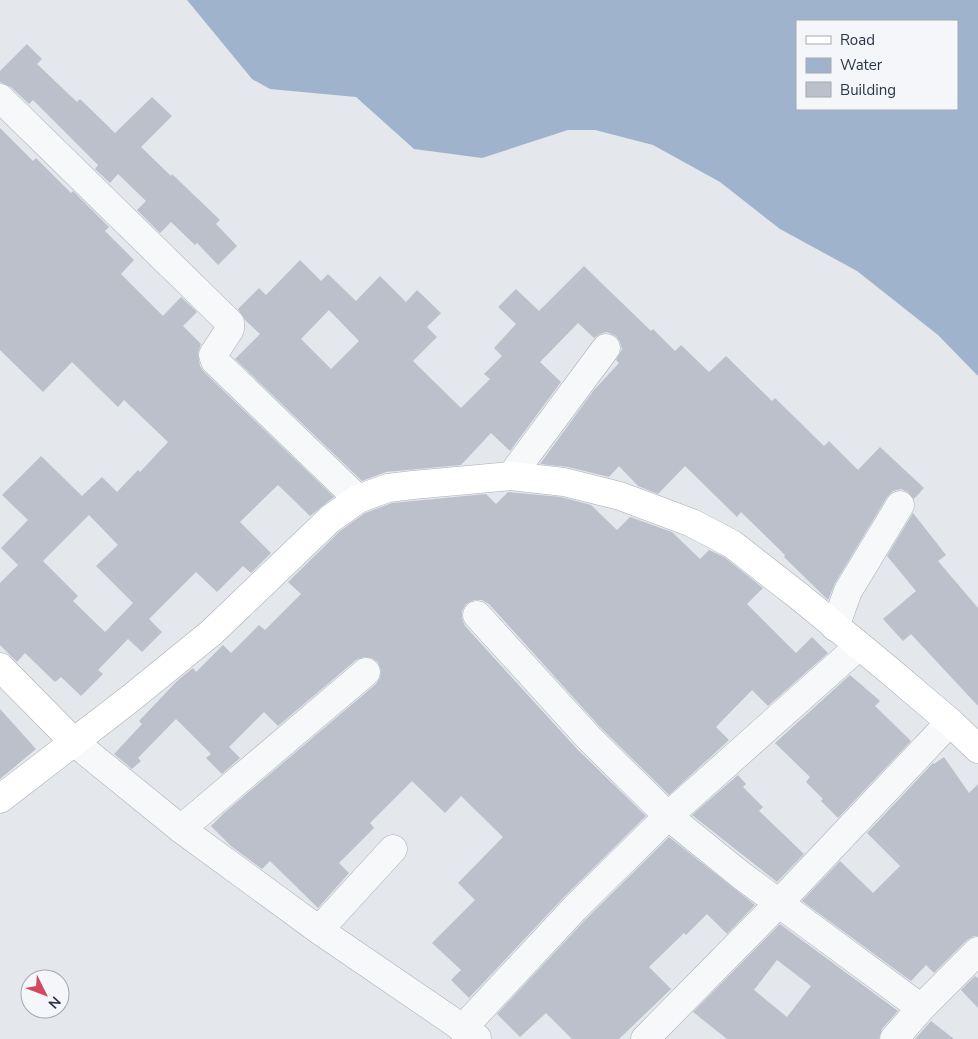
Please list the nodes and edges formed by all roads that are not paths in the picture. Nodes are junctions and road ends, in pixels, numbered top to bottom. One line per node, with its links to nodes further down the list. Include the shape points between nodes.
1 (0, 98): 4 (street, via 230,323 230,329 213,355 216,361)
2 (606, 348): 3 (street)
3 (511, 476): 4 (street, via 413,484 388,488); 7 (street, via 564,482 620,496 692,523 750,557)
4 (358, 499): 12 (street, via 330,519 211,634)
5 (900, 505): 7 (street, via 854,580)
6 (477, 615): 15 (street, via 589,738)
7 (835, 627): 8 (street)
8 (859, 646): 11 (street); 15 (street)
9 (0, 667): 12 (street)
10 (366, 672): 16 (street)
11 (950, 722): 13 (street); 18 (street)
12 (74, 742): 14 (street); 16 (street)
13 (978, 750)
14 (0, 799)
15 (668, 816): 18 (street); 22 (street, via 575,908)
16 (181, 829): 19 (street)
17 (392, 848): 19 (street)
18 (779, 903): 21 (street); 23 (street)
19 (319, 930): 22 (street)
20 (978, 951): 21 (street)
21 (921, 1008): 24 (street)
22 (470, 1034)
23 (645, 1039)
24 (894, 1039)

